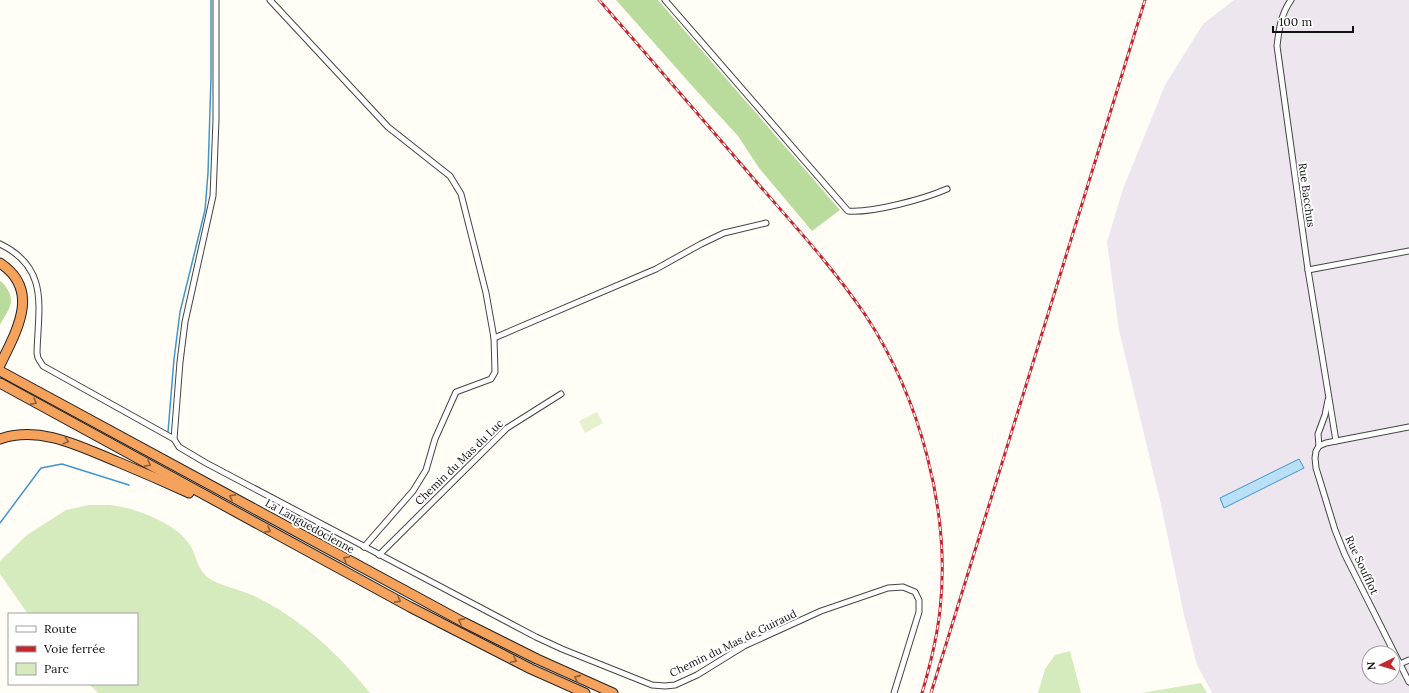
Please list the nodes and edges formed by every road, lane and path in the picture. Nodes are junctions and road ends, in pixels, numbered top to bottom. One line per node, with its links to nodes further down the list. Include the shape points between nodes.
1 (216, 0): 22 (street, via 213,196 185,322)
2 (270, 0): 12 (street, via 388,127 450,176 461,194 486,293)
3 (665, 0): 5 (street, via 848,211 876,209)
4 (1291, 0): 11 (street, Rue Bacchus, via 1279,24 1276,46)
5 (947, 189)
6 (766, 224): 12 (street, via 724,233 656,269)
7 (0, 244): 22 (street, via 21,257 34,278 39,299 37,353 43,366)
8 (1409, 251): 11 (street)
9 (0, 262): 13 (highway, via 16,278 23,297 21,313)
10 (0, 269): 13 (highway, via 13,284 18,302)
11 (1308, 270): 19 (street, Rue Bacchus)
12 (494, 338): 26 (street, via 495,372 491,379 456,392 435,439 426,470 413,491)
13 (10, 340): 14 (highway); 15 (highway)
14 (0, 356)
15 (0, 365)
16 (0, 371): 32 (highway, La Languedocienne, one-way to 16, via 463,622)
17 (0, 383): 25 (highway, La Languedocienne, one-way to 25)
18 (561, 394): 27 (street, Chemin du Mas du Luc, via 506,428)
19 (1329, 395): 23 (street, Rue Bacchus); 24 (street, Rue Bacchus, via 1318,434)
20 (1409, 427): 23 (street)
21 (0, 439): 25 (highway, one-way to 25, via 29,434 60,439 191,494)
22 (174, 439): 26 (street, via 179,447 193,456)
23 (1336, 440): 24 (street)
24 (1318, 448): 28 (street, Rue Soufflot, via 1316,468 1335,530)
25 (209, 498): 31 (highway, La Languedocienne, one-way to 31, via 410,607 531,669)
26 (364, 547): 27 (street)
27 (379, 555): 33 (street, Chemin du Mas de Guiraud, via 536,637 652,685 665,686 675,685 697,675 744,646 821,611 888,588 903,587 915,592 919,600 919,612)
28 (1390, 645)
29 (1401, 666): 30 (street, Rue Soufflot)
30 (1409, 682)
31 (585, 693)
32 (613, 693)
33 (894, 693)

